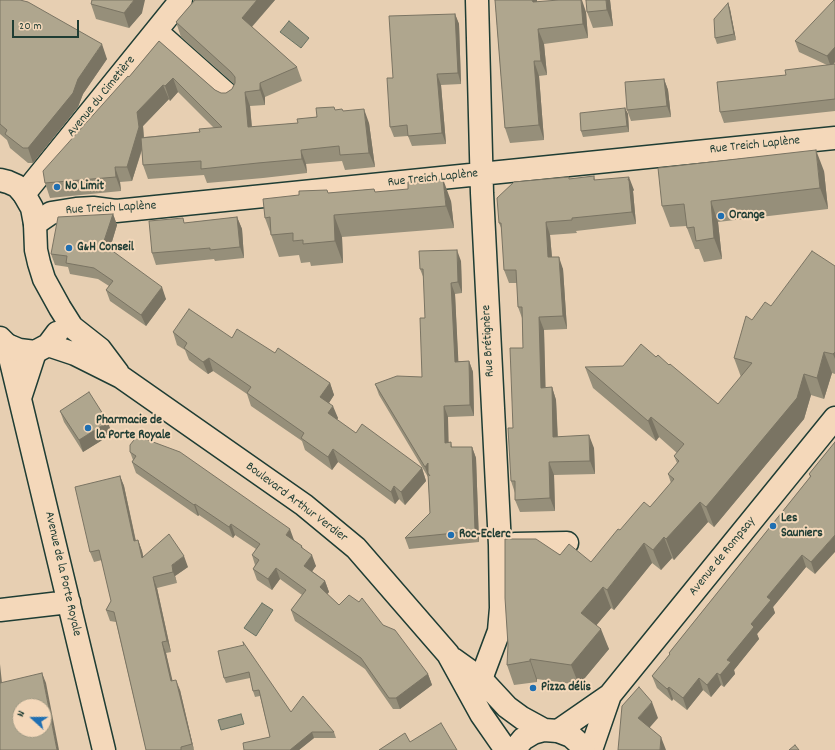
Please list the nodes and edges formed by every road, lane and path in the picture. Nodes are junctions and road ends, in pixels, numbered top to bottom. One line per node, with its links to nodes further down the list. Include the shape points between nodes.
1 (181, 0): 3 (street, Avenue du Cimetière)
2 (476, 0): 6 (street, Rue Brétignère)
3 (156, 31): 4 (street); 8 (street, Avenue du Cimetière)
4 (228, 95)
5 (835, 138): 6 (street, Rue Treich Laplène)
6 (482, 174): 9 (street, Rue Treich Laplène, via 116,211 76,209 51,213); 17 (street, Rue Brétignère)
7 (0, 180): 8 (street, via 17,186)
8 (24, 194): 9 (street, Boulevard Arthur Verdier, via 32,208)
9 (35, 224): 10 (street, Boulevard Arthur Verdier, via 39,263 44,279)
10 (60, 308): 12 (street, via 60,323 56,335); 13 (street, Boulevard Arthur Verdier, via 72,327 100,349)
11 (4, 342): 12 (street, Boulevard Arthur Verdier, via 19,350); 14 (street, Avenue de la Porte Royale)
12 (41, 348): 13 (street, Boulevard Arthur Verdier, via 75,354); 14 (street)
13 (121, 378): 20 (street, Boulevard Arthur Verdier, via 304,506 356,548)
14 (20, 398): 18 (street, Avenue de la Porte Royale)
15 (831, 432): 22 (street, Avenue de Rompsay)
16 (567, 543): 17 (street)
17 (500, 545): 21 (street, Rue Brétignère, via 501,608 498,631)
18 (69, 602): 19 (street); 24 (street, Avenue de la Porte Royale)
19 (0, 610)
20 (448, 654): 21 (street, Boulevard Arthur Verdier); 25 (street, Boulevard Arthur Verdier, via 481,714)
21 (481, 679): 23 (street, Boulevard Arthur Verdier, via 507,707 522,718)
22 (610, 695): 23 (street, Avenue de Rompsay); 28 (street, Avenue de Rompsay)
23 (551, 731): 26 (street, Avenue de Rompsay, via 533,733 523,739); 27 (street, Boulevard Arthur Verdier, via 571,736)
24 (104, 750)
25 (506, 750)
26 (514, 750)
27 (584, 750)
28 (591, 750)

